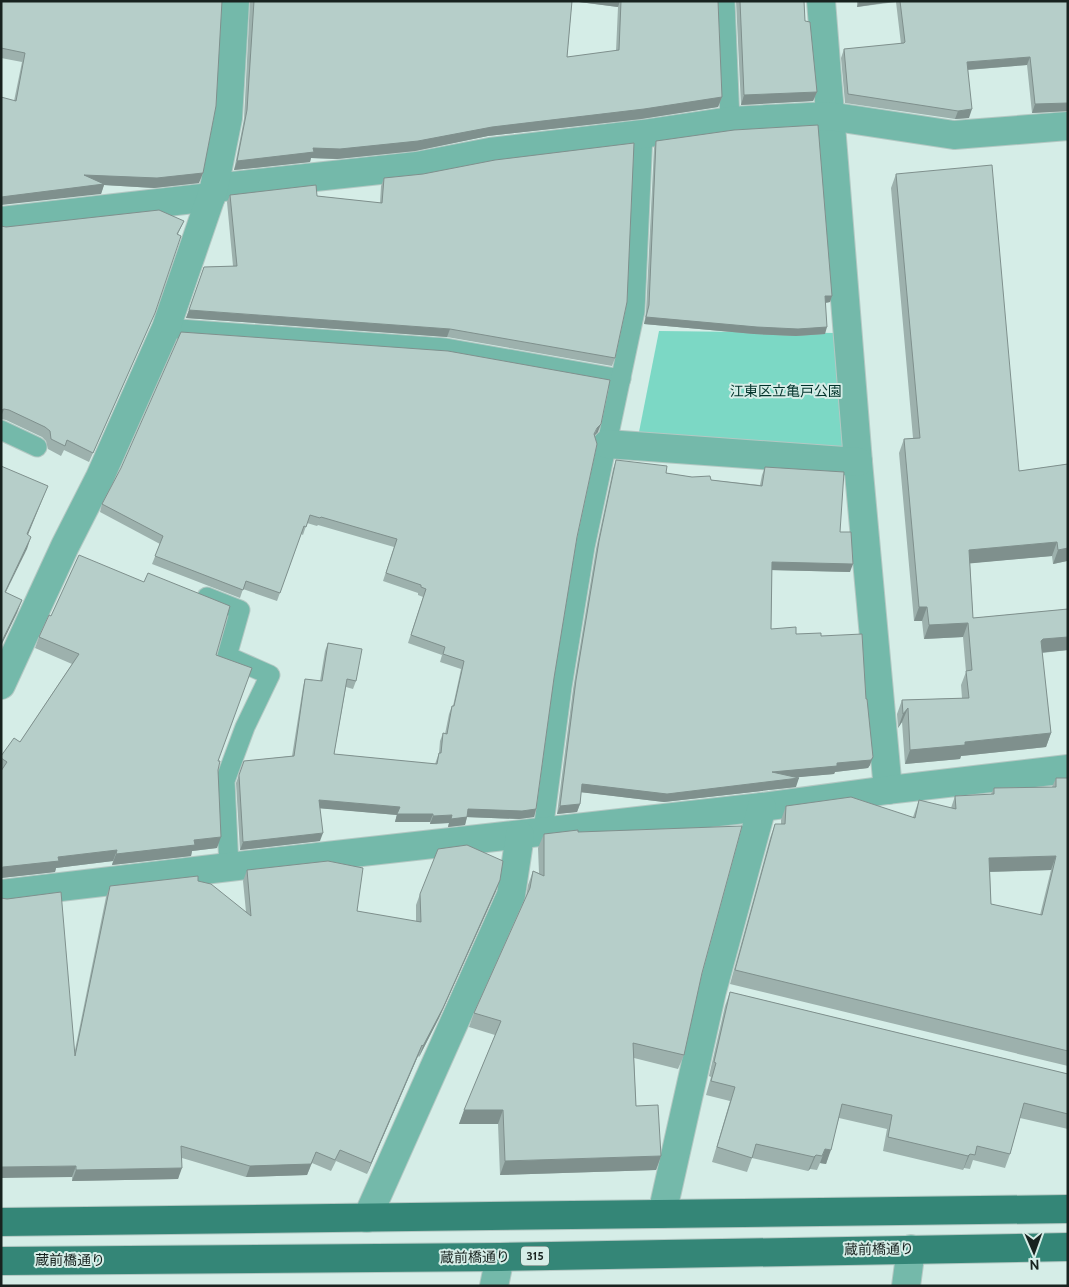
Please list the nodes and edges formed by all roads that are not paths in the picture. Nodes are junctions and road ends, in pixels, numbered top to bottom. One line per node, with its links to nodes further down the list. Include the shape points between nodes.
1 (235, 1): 8 (street, via 228,118)
2 (725, 1): 5 (lane)
3 (821, 1): 4 (street)
4 (829, 116): 5 (street); 6 (street, via 954,135); 15 (street)
5 (730, 121): 7 (street)
6 (1068, 126)
7 (644, 134): 8 (street, via 490,152 417,166); 11 (lane, via 636,311)
8 (212, 192): 9 (street); 10 (street)
9 (1, 221)
10 (166, 328): 11 (lane, via 446,348); 17 (street, via 100,477)
11 (621, 379): 13 (lane)
12 (1, 430): 14 (lane)
13 (607, 444): 15 (street); 21 (lane)
14 (37, 447)
15 (858, 462): 19 (street)
16 (194, 593): 22 (lane, via 240,610 227,656 270,676 245,727 226,781)
17 (1, 684)
18 (1068, 769): 19 (street)
19 (888, 790): 20 (street)
20 (762, 807): 21 (street); 25 (street, via 721,994)
21 (532, 833): 22 (street); 26 (street, via 511,895)
22 (229, 867): 23 (street)
23 (1, 894)
24 (1068, 1209): 25 (main road)
25 (662, 1214): 26 (main road)
26 (367, 1218): 27 (main road)
27 (1, 1222)
28 (1068, 1247): 29 (main road, 蔵前橋通り / 315)
29 (911, 1249): 30 (main road, 蔵前橋通り / 315); 33 (street)
30 (500, 1257): 31 (main road, 蔵前橋通り / 315); 32 (street)
31 (1, 1261)
32 (494, 1286)
33 (906, 1286)

